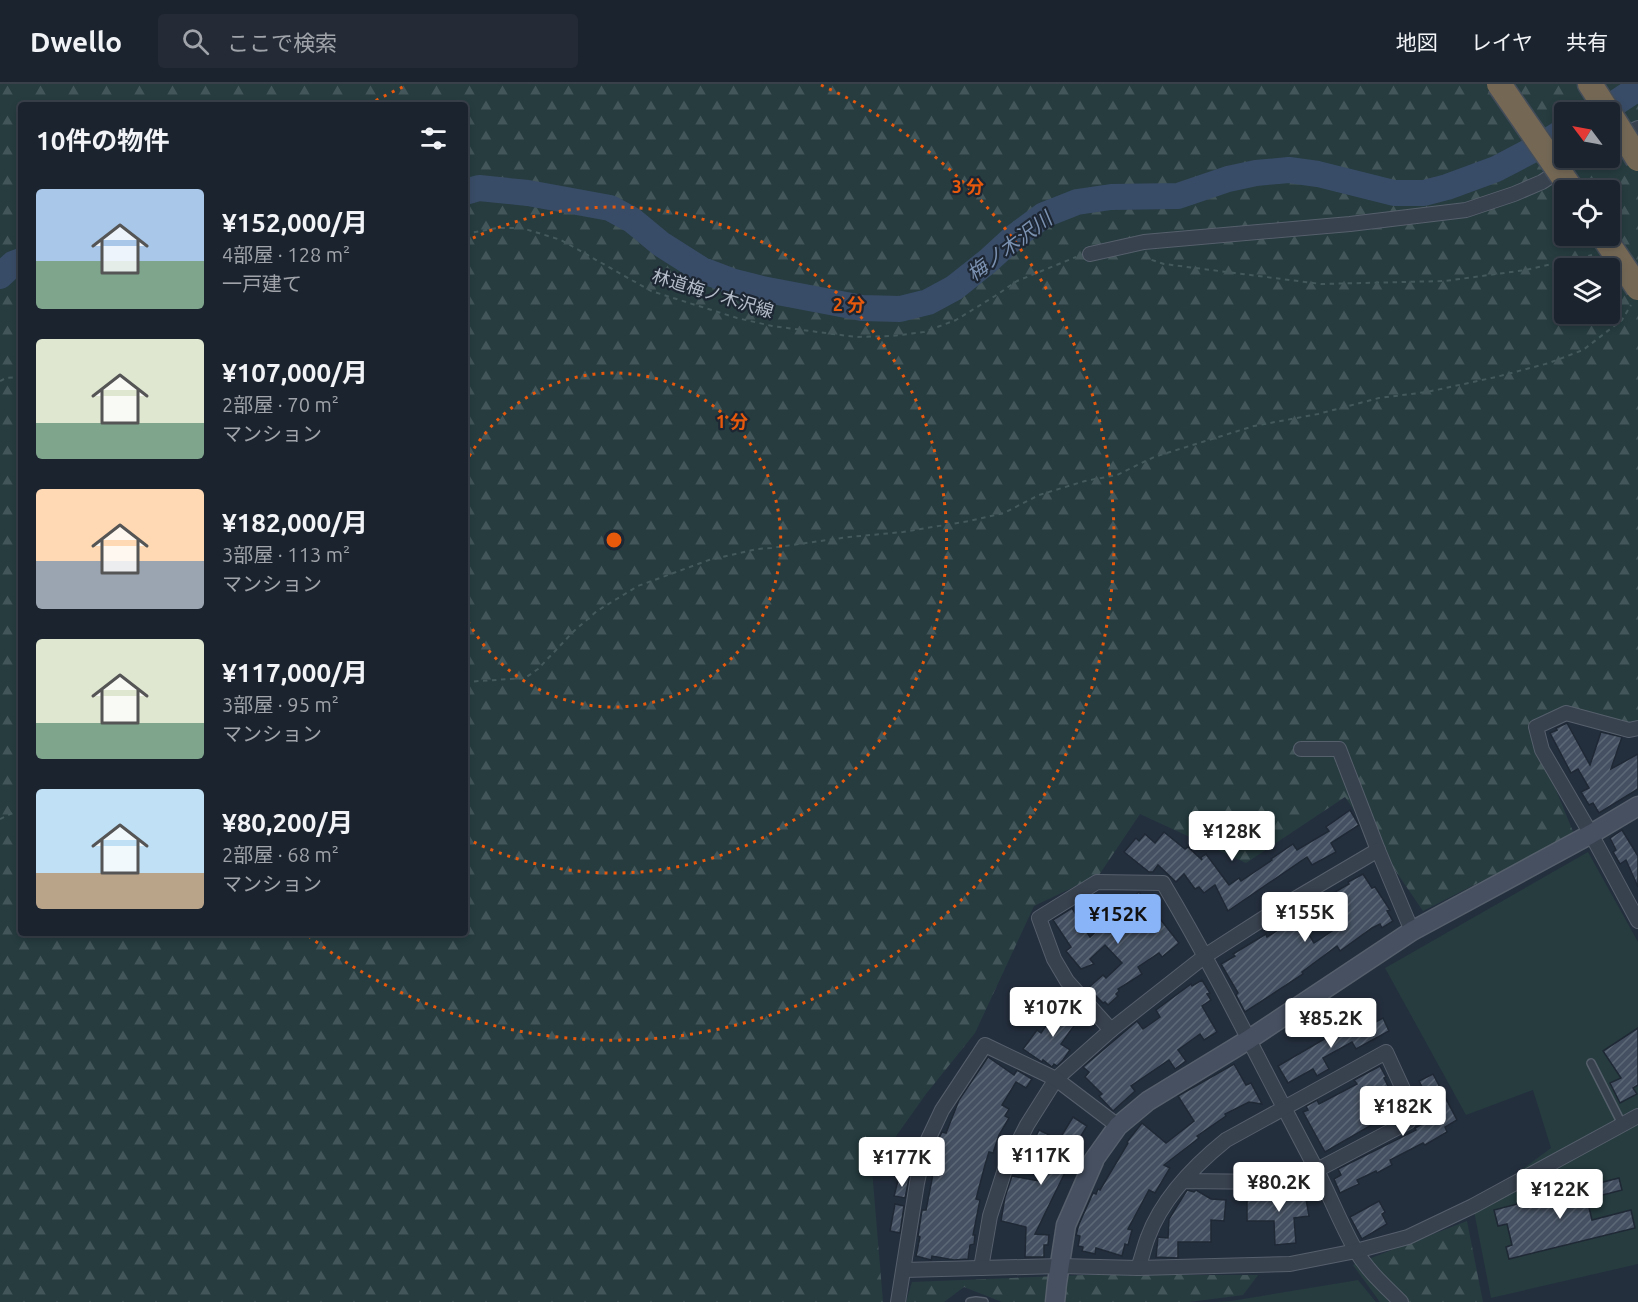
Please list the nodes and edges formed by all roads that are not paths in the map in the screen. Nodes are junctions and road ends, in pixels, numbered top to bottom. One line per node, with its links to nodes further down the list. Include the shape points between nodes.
1 (1498, 84): 9 (highway, bridge)
2 (1590, 84): 3 (highway)
3 (1602, 102)
4 (1638, 128): 6 (street)
5 (1620, 130): 7 (highway, bridge)
6 (1620, 136)
7 (1638, 159)
8 (1564, 168): 11 (street, via 1542,182 1466,210 1144,242)
9 (1565, 180)
10 (1603, 246): 12 (highway, bridge)
11 (1090, 254)
12 (1635, 295)
13 (1638, 728): 16 (street, via 1629,730 1566,713 1536,726 1542,750)
14 (1302, 749): 17 (street, via 1339,749)
15 (1638, 806): 16 (street)
16 (1591, 834): 18 (street); 19 (street)
17 (1378, 850): 19 (street); 20 (street)
18 (1638, 921)
19 (1412, 931): 22 (street)
20 (1205, 956): 21 (street); 21 (street, via 1163,883 1097,882 1039,918 1067,981); 22 (street)
21 (1111, 1030): 24 (street)
22 (1248, 1040): 25 (street); 28 (street, via 1148,1101)
23 (1591, 1063): 27 (lane)
24 (1056, 1078): 28 (street); 33 (street, via 1006,1166 990,1216); 35 (street, via 985,1045 942,1110 926,1146)
25 (1284, 1109): 29 (street); 29 (street, via 1386,1052 1414,1113 1408,1122); 30 (street, via 1226,1140)
26 (1638, 1116): 27 (street)
27 (1622, 1125): 31 (street, via 1408,1238)
28 (1118, 1126): 32 (street, via 1093,1161 1066,1225)
29 (1317, 1170): 30 (street, via 1275,1182); 31 (street)
30 (1184, 1181): 34 (street, via 1149,1235)
31 (1356, 1251): 34 (street, via 1290,1264); 40 (street, via 1373,1275)
32 (1060, 1266): 33 (street); 34 (street); 39 (street)
33 (981, 1268): 35 (street)
34 (1138, 1268)
35 (904, 1270): 36 (street)
36 (898, 1302)
37 (970, 1302): 38 (lane)
38 (984, 1302)
39 (1055, 1302)
40 (1401, 1302)

